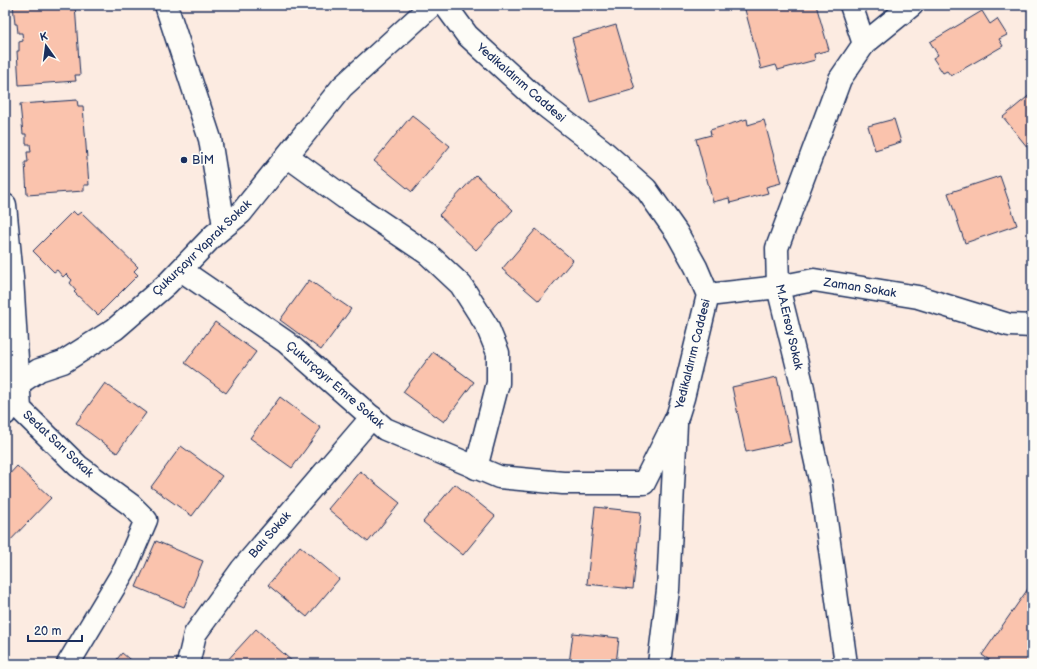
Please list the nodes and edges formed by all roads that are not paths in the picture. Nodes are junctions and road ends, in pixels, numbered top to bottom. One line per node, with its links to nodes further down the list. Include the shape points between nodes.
1 (166, 5): 9 (street, via 210,139)
2 (432, 5): 7 (street, Çukurçayır Yaprak Sokak, via 342,87)
3 (445, 5): 12 (street, Yedikaldırım Caddesi, via 466,35 539,101 602,150 646,189 677,233)
4 (851, 5): 6 (street)
5 (912, 5): 6 (street, M.A.Ersoy Sokak)
6 (864, 44): 11 (street, M.A.Ersoy Sokak, via 840,79 777,248)
7 (287, 156): 9 (street, Çukurçayır Yaprak Sokak, via 241,213); 18 (street, via 428,254 461,285 487,326 498,353 498,383)
8 (5, 204): 14 (street, Sedat Sarı Sokak)
9 (224, 226): 10 (street, Çukurçayır Yaprak Sokak)
10 (180, 270): 14 (street, Çukurçayır Yaprak Sokak, via 115,329 63,362 39,370); 16 (street, Çukurçayır Emre Sokak, via 286,342)
11 (778, 287): 12 (street, Zaman Sokak); 13 (street, Zaman Sokak, via 814,280 918,297 1009,325); 22 (street, M.A.Ersoy Sokak, via 803,388 821,485)
12 (708, 295): 17 (street, Yedikaldırım Caddesi)
13 (1032, 326)
14 (18, 384): 15 (street); 19 (street, Sedat Sarı Sokak, via 20,409 78,466 131,505 146,520 125,569)
15 (5, 414)
16 (372, 417): 18 (street, Çukurçayır Emre Sokak, via 385,429); 20 (street, Batı Sokak, via 242,568 195,634)
17 (677, 417): 18 (street, Çukurçayır Emre Sokak, via 644,482 563,483 499,478); 21 (street, Yedikaldırım Caddesi, via 668,590)
18 (476, 468)
19 (68, 664)
20 (188, 664)
21 (659, 664)
22 (846, 664)

